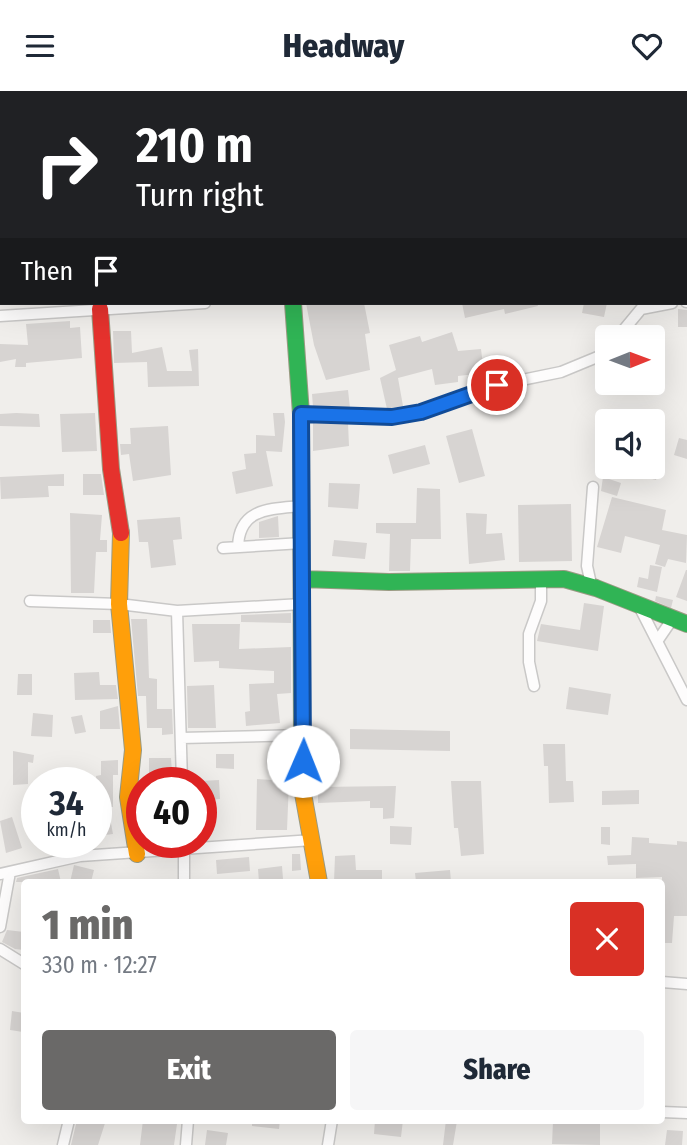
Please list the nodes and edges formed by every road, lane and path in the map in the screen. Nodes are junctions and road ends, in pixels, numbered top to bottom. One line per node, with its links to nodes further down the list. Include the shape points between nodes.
1 (170, 305): 4 (street)
2 (293, 305): 8 (street)
3 (662, 305): 6 (street, via 641,309)
4 (100, 309): 5 (street); 19 (street, via 111,470 121,533)
5 (0, 316)
6 (628, 325)
7 (595, 358): 8 (street, via 421,412 392,417)
8 (301, 414): 10 (street)
9 (593, 487): 16 (street, via 587,566)
10 (301, 506): 11 (street); 12 (street, via 255,512 238,534)
11 (302, 543): 12 (street); 15 (street)
12 (238, 547): 13 (street)
13 (223, 548)
14 (541, 578): 15 (street); 16 (street); 24 (street, via 541,601 529,634)
15 (302, 579): 20 (street)
16 (591, 584): 18 (street)
17 (30, 601): 19 (street)
18 (632, 602): 22 (street); 23 (street, via 644,613)
19 (118, 604): 21 (street); 28 (street)
20 (302, 604): 21 (street); 26 (street)
21 (177, 611): 27 (street)
22 (679, 622): 23 (street)
23 (658, 640): 25 (street)
24 (534, 686)
25 (687, 700)
26 (304, 735): 27 (street); 30 (street, via 302,788)
27 (181, 738): 29 (street)
28 (131, 767)
29 (182, 767)
30 (313, 840): 31 (street); 36 (street)
31 (217, 844)
32 (126, 854): 34 (street, via 80,856)
33 (184, 858): 35 (street)
34 (5, 873): 37 (street)
35 (184, 879)
36 (319, 879)
37 (0, 927)
38 (0, 950): 39 (street)
39 (21, 962)
40 (665, 982): 41 (street)
41 (687, 984)
42 (665, 1112): 43 (street)
43 (687, 1113)
44 (68, 1124): 47 (street)
45 (188, 1124): 48 (street)
46 (331, 1124): 49 (street)
47 (63, 1145)
48 (186, 1145)
49 (328, 1145)

